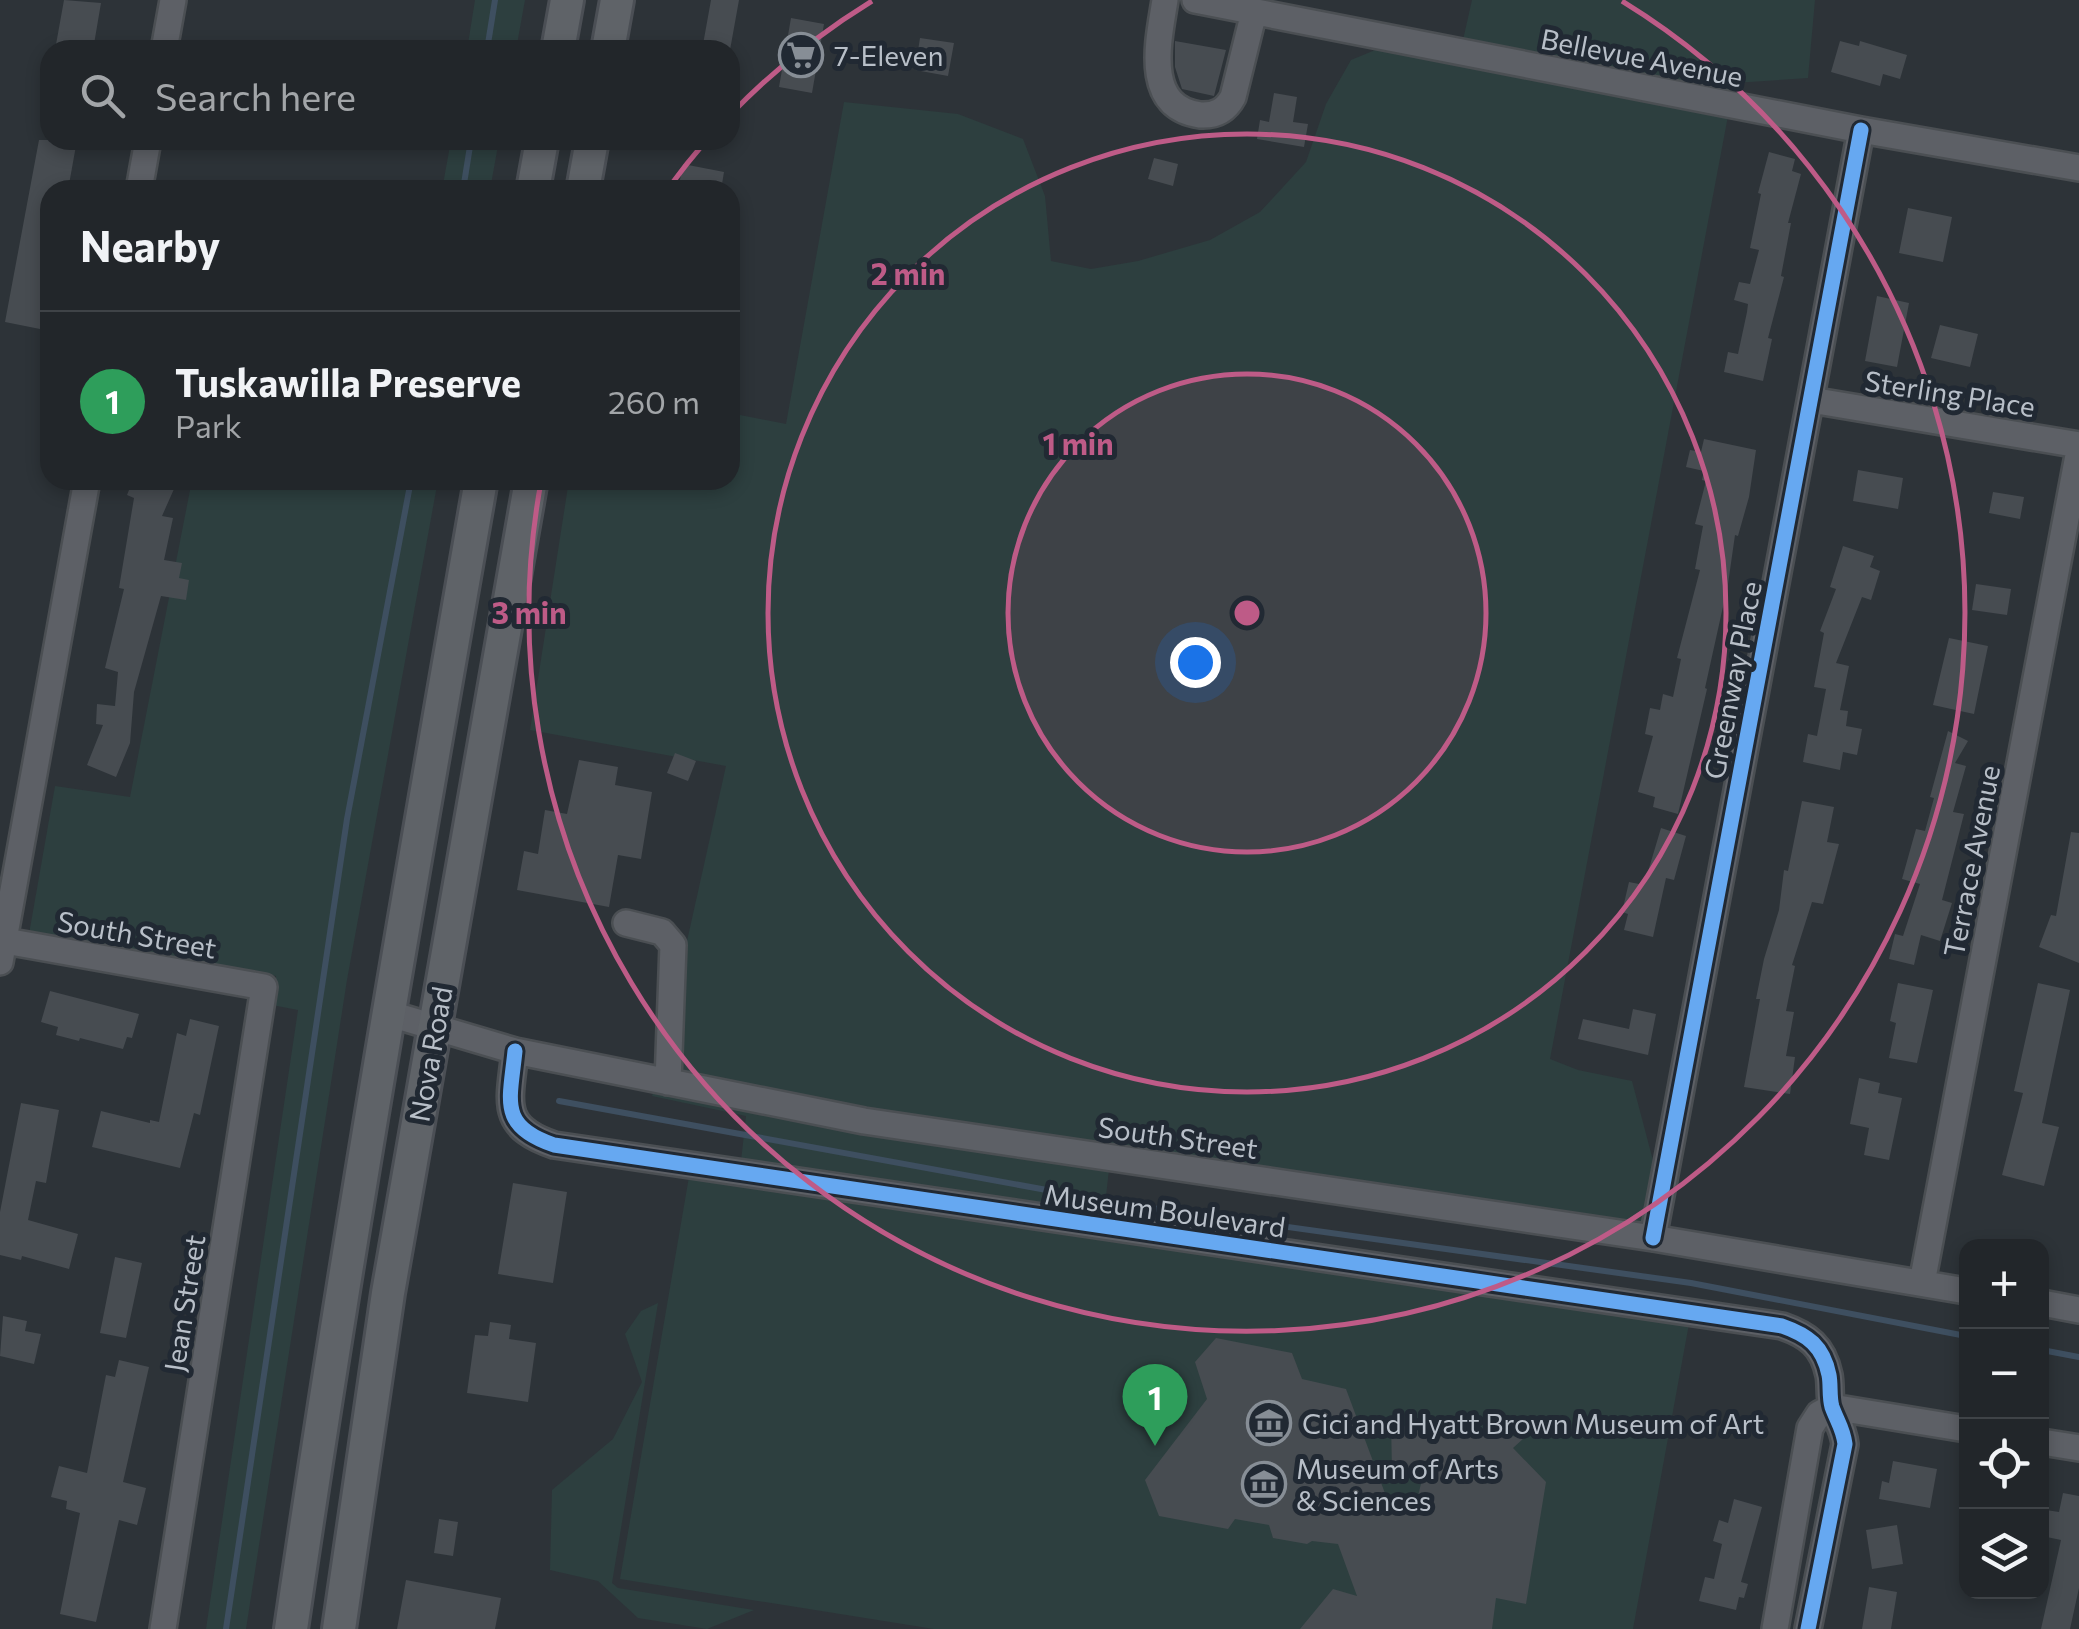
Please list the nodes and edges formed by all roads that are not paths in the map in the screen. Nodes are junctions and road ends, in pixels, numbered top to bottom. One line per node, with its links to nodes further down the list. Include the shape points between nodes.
1 (173, 0): 7 (street)
2 (567, 0): 8 (main road)
3 (617, 0): 9 (main road)
4 (1166, 0): 6 (street, via 1159,79 1191,114 1211,116 1227,107)
5 (1196, 0): 6 (street, Bellevue Avenue)
6 (1254, 12): 10 (street, Bellevue Avenue)
7 (166, 40)
8 (560, 40)
9 (610, 40)
10 (1861, 130): 14 (street, Bellevue Avenue); 18 (street, Greenway Place)
11 (146, 150): 15 (street)
12 (540, 150): 16 (main road)
13 (590, 150): 17 (main road)
14 (2079, 168)
15 (141, 180)
16 (535, 180)
17 (585, 180)
18 (1810, 400): 19 (street, Sterling Place); 30 (street, Greenway Place)
19 (2079, 448): 31 (street, Terrace Avenue)
20 (85, 490): 24 (street)
21 (480, 490): 26 (main road, Nova Road)
22 (529, 490): 27 (main road, Nova Road)
23 (626, 923): 29 (street, via 662,932 672,945)
24 (2, 948): 25 (street, South Street)
25 (264, 987): 40 (street, Jean Street)
26 (387, 1012): 27 (street, South Street); 39 (main road, Nova Road)
27 (434, 1026): 28 (street, South Street); 41 (main road, Nova Road)
28 (515, 1051): 29 (street, South Street); 35 (street, Museum Boulevard, via 510,1103 518,1127 554,1145 1782,1326 1819,1348)
29 (668, 1082): 30 (street, South Street, via 864,1121)
30 (1652, 1238): 31 (street, South Street)
31 (1922, 1283): 32 (street, South Street)
32 (1959, 1290)
33 (2049, 1304): 34 (street)
34 (2079, 1310)
35 (1832, 1407): 36 (street); 42 (street, via 1810,1428); 43 (street, via 1845,1444)
36 (1959, 1429)
37 (2049, 1443): 38 (street)
38 (2079, 1448)
39 (296, 1621)
40 (164, 1629)
41 (339, 1629)
42 (1775, 1629)
43 (1808, 1629)

